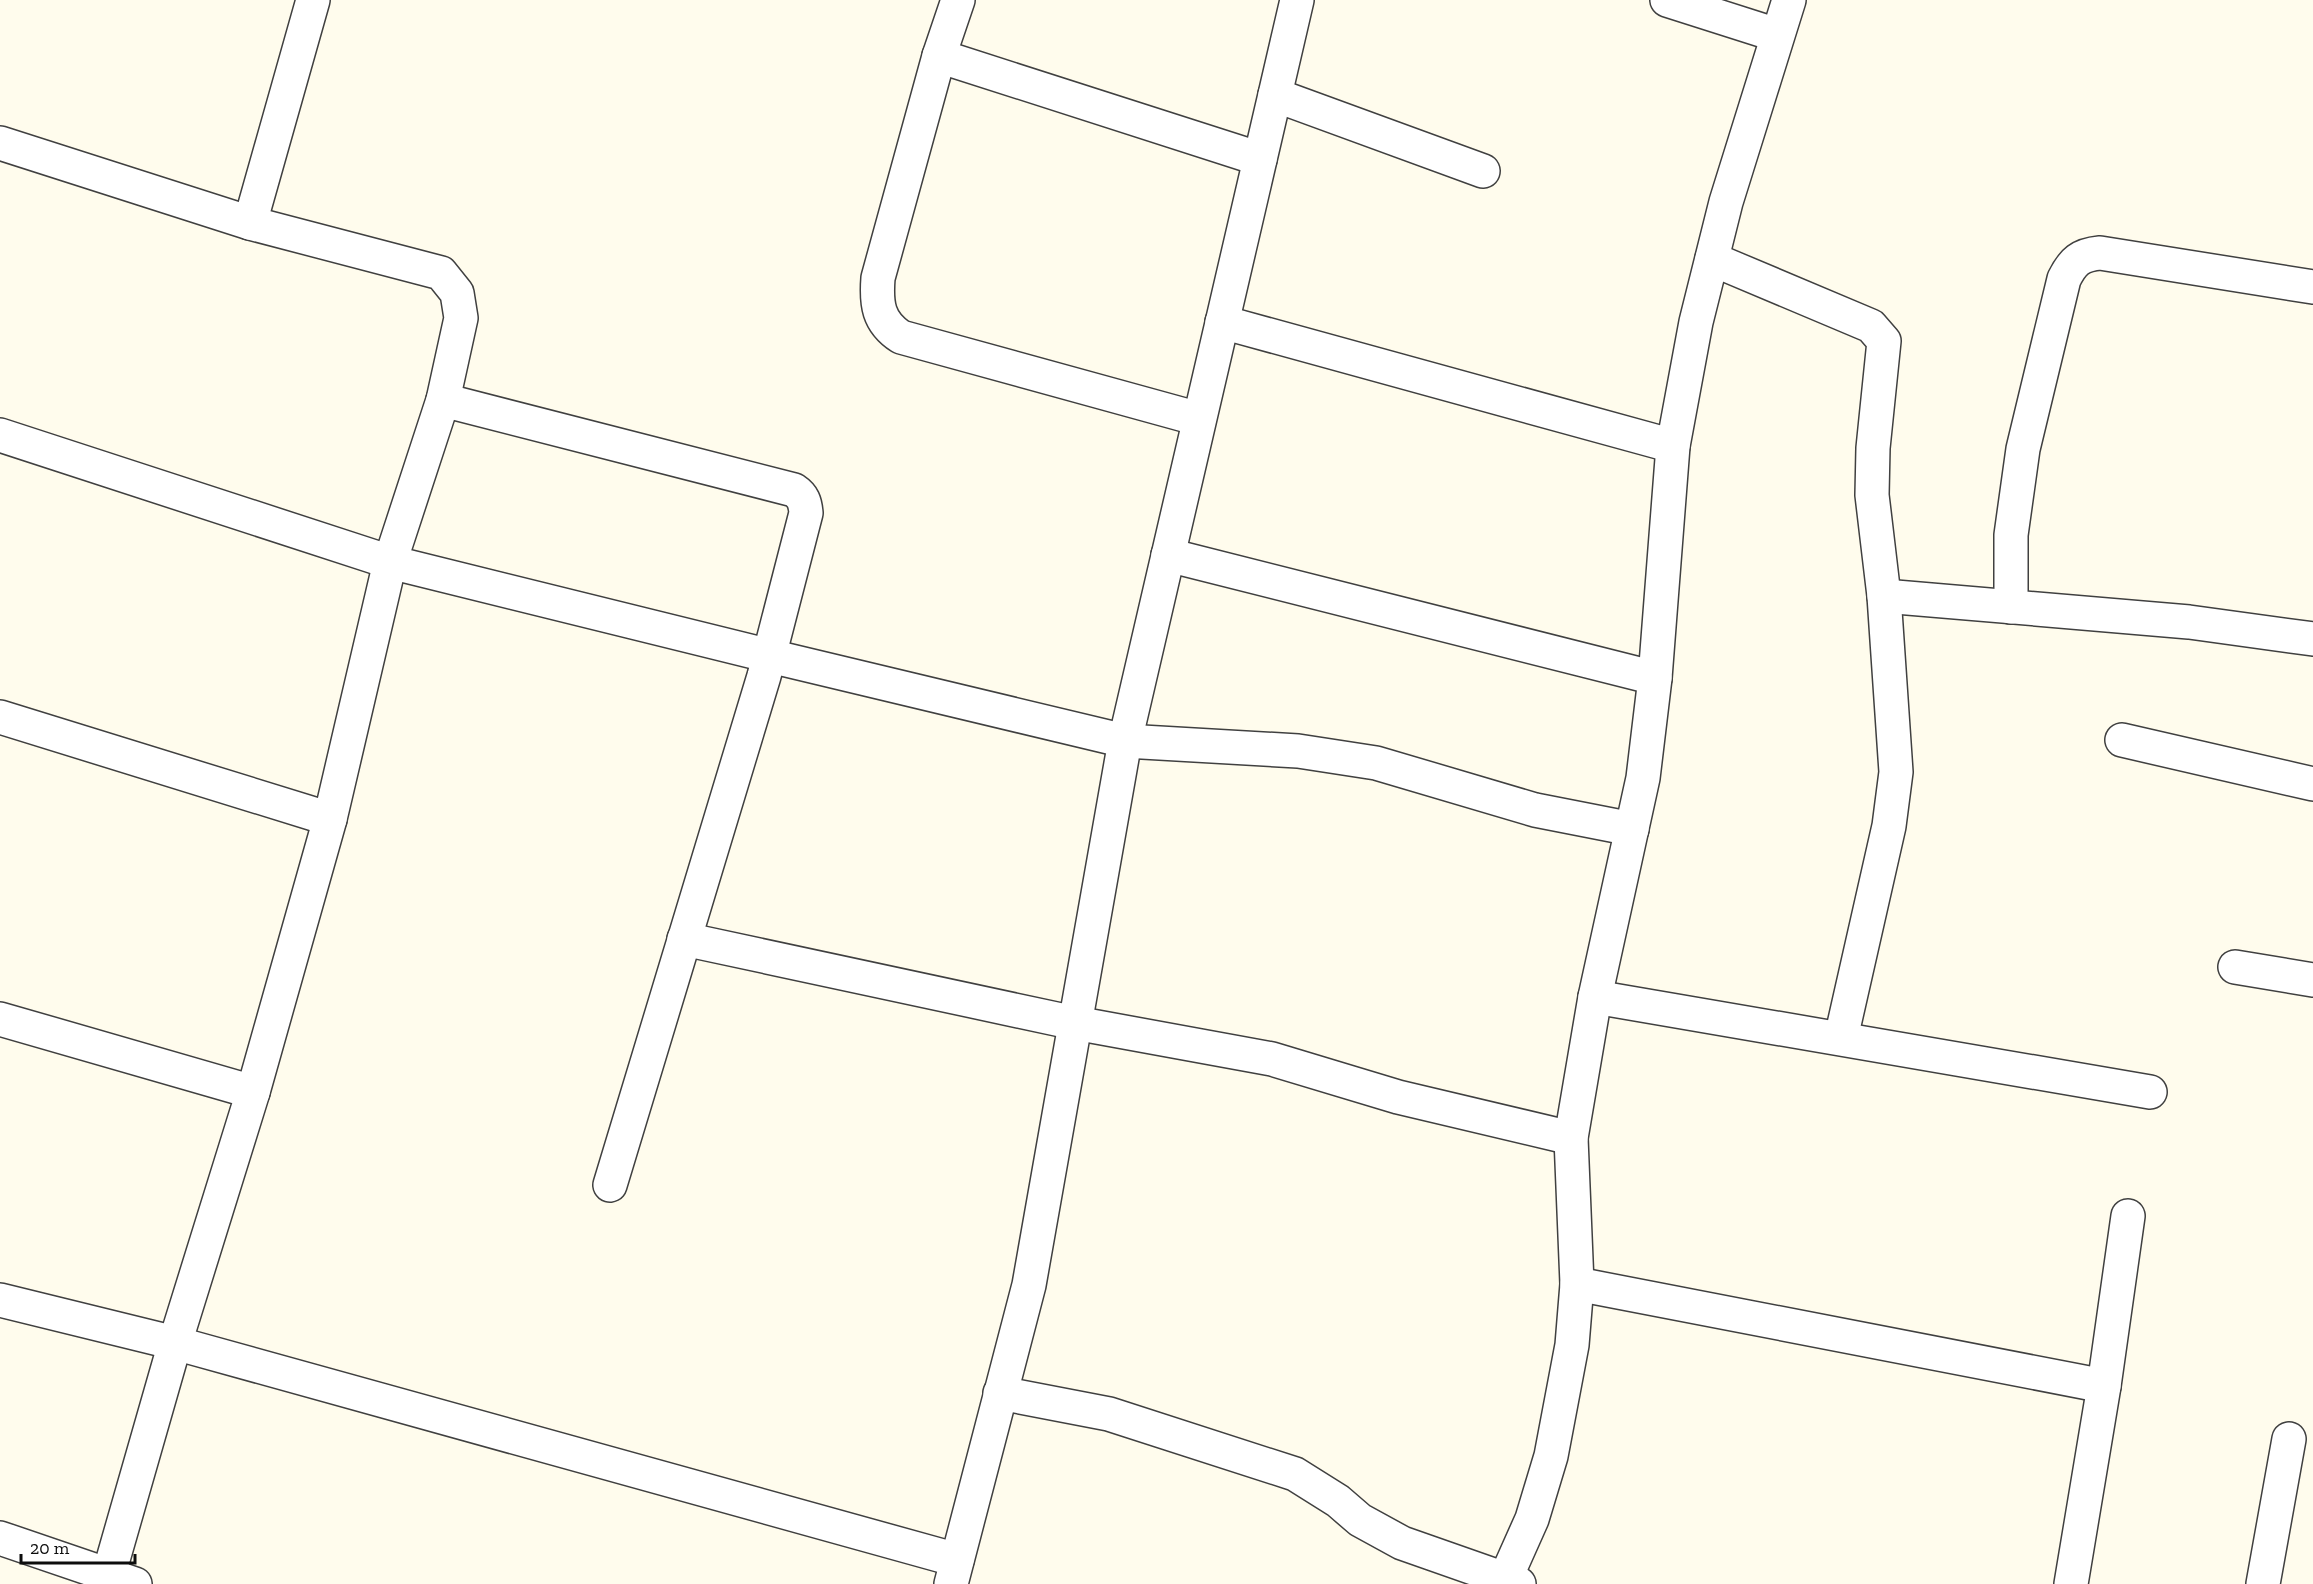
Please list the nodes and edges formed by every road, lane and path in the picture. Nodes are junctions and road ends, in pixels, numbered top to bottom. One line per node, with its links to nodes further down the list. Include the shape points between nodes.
1 (314, 0): 12 (street)
2 (958, 0): 7 (street)
3 (1296, 0): 8 (street)
4 (1667, 0): 6 (street)
5 (1789, 0): 6 (street)
6 (1778, 35): 13 (street)
7 (939, 56): 10 (street); 17 (street, via 878,278 882,321 901,337)
8 (1275, 95): 10 (street); 11 (street)
9 (0, 143): 12 (street)
10 (1260, 159): 15 (street)
11 (1483, 171)
12 (250, 223): 16 (street, via 441,273 457,293 461,318)
13 (1712, 259): 19 (street); 22 (street, via 1871,326 1881,335 1884,349 1871,469)
14 (2313, 287): 23 (street, via 2100,253 2084,255 2071,264 2064,279 2023,449 2011,535)
15 (1222, 322): 17 (street); 19 (street)
16 (443, 400): 21 (street); 25 (street, via 801,495 806,513)
17 (1199, 419): 20 (street)
18 (0, 435): 21 (street)
19 (1672, 446): 26 (street)
20 (1168, 555): 26 (street); 29 (street)
21 (390, 562): 25 (street); 31 (street)
22 (1884, 596): 23 (street); 39 (street, via 1896,772 1889,826)
23 (2011, 607): 24 (street, via 2189,622)
24 (2313, 639)
25 (770, 656): 29 (street); 33 (street)
26 (1655, 678): 32 (street, via 1643,778)
27 (0, 717): 31 (street)
28 (2122, 740): 30 (street)
29 (1125, 741): 32 (street, via 1298,751 1376,763 1536,810); 38 (street)
30 (2313, 784)
31 (330, 819): 40 (street)
32 (1632, 829): 36 (street)
33 (684, 939): 38 (street); 43 (street)
34 (2235, 967): 35 (street)
35 (2313, 980)
36 (1595, 998): 39 (street); 42 (street)
37 (0, 1019): 40 (street)
38 (1075, 1023): 42 (street, via 1272,1059 1398,1097); 49 (street, via 1029,1285)
39 (1841, 1038): 41 (street)
40 (254, 1092): 47 (street)
41 (2150, 1092)
42 (1571, 1138): 45 (street)
43 (610, 1185)
44 (2128, 1216): 48 (street)
45 (1577, 1284): 48 (street); 54 (street, via 1572,1345 1551,1456)
46 (0, 1300): 47 (street)
47 (175, 1343): 52 (street); 53 (street)
48 (2104, 1386): 55 (street)
49 (1000, 1393): 52 (street); 54 (street, via 1109,1414 1295,1474 1360,1520 1402,1543)
50 (2289, 1439): 56 (street)
51 (0, 1538): 53 (street)
52 (954, 1572)
53 (117, 1581)
54 (1509, 1582)
55 (2071, 1584)
56 (2263, 1584)

